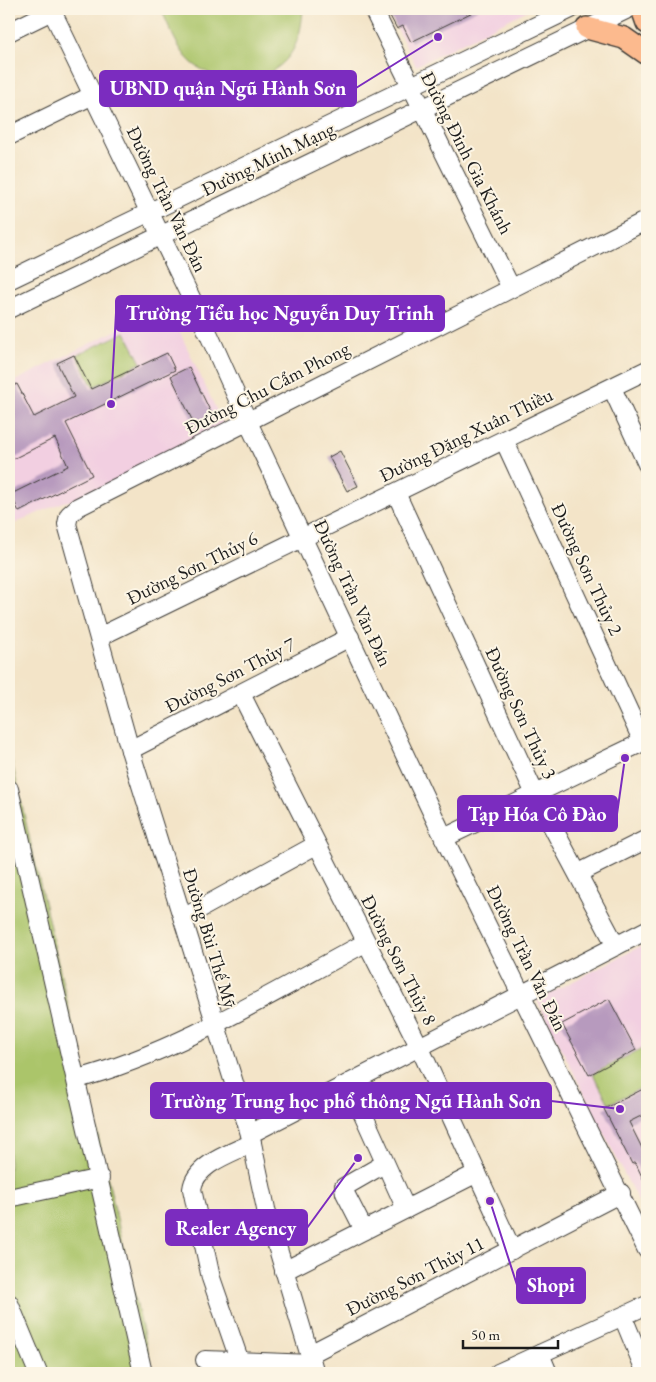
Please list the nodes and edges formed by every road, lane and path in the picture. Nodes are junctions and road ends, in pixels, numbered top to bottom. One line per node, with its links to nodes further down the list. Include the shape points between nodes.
1 (373, 9): 10 (street, Đường Đinh Gia Khánh)
2 (571, 9): 10 (street, Đường Minh Mạng)
3 (628, 9): 7 (street, Đường Minh Mạng)
4 (642, 9): 6 (main road)
5 (51, 10): 8 (street); 11 (street, Đường Trần Văn Đán)
6 (647, 22)
7 (587, 28): 9 (main road, via 624,38); 12 (street, Đường Minh Mạng)
8 (9, 32)
9 (647, 54)
10 (410, 87): 12 (street, Đường Đinh Gia Khánh); 14 (street, Đường Minh Mạng)
11 (93, 95): 13 (street); 14 (street, Đường Trần Văn Đán)
12 (420, 108): 16 (street, Đường Minh Mạng); 18 (street, Đường Đinh Gia Khánh)
13 (9, 136)
14 (150, 210): 16 (street, Đường Trần Văn Đán); 17 (street, Đường Minh Mạng)
15 (647, 220): 18 (street, Đường Chu Cẩm Phong)
16 (162, 235): 19 (street, Đường Minh Mạng); 22 (street, Đường Trần Văn Đán)
17 (9, 280)
18 (511, 288): 22 (street, Đường Chu Cẩm Phong)
19 (9, 309)
20 (647, 370): 21 (street, Đường Đặng Xuân Thiều)
21 (612, 388): 23 (street, Đường Đặng Xuân Thiều); 24 (street)
22 (248, 422): 26 (street, Đường Chu Cẩm Phong, via 78,507); 27 (street, Đường Trần Văn Đán)
23 (504, 440): 25 (street, Đường Đặng Xuân Thiều); 31 (street, Đường Sơn Thủy 2)
24 (647, 461)
25 (396, 493): 27 (street, Đường Đặng Xuân Thiều); 34 (street, Đường Sơn Thủy 3)
26 (69, 515): 28 (street, Đường Bùi Thế Mỹ, via 67,524)
27 (303, 538): 28 (street, Đường Sơn Thủy 6); 29 (street, Đường Trần Văn Đán)
28 (99, 637): 32 (street, Đường Bùi Thế Mỹ)
29 (350, 637): 30 (street, Đường Sơn Thủy 7); 35 (street, Đường Trần Văn Đán)
30 (241, 694): 32 (street, Đường Sơn Thủy 7); 37 (street, Đường Sơn Thủy 8)
31 (645, 741): 34 (street)
32 (130, 750): 39 (street, Đường Bùi Thế Mỹ)
33 (9, 789): 46 (street)
34 (535, 794): 35 (street); 38 (street, Đường Sơn Thủy 3)
35 (444, 838): 43 (street, Đường Trần Văn Đán)
36 (647, 838): 38 (street)
37 (316, 846): 39 (street); 41 (street, Đường Sơn Thủy 8)
38 (579, 873): 42 (street, Đường Sơn Thủy 3)
39 (182, 918): 44 (street, Đường Bùi Thế Mỹ)
40 (647, 930): 42 (street)
41 (365, 943): 44 (street); 45 (street, Đường Sơn Thủy 8)
42 (616, 946): 43 (street)
43 (522, 996): 45 (street); 52 (street, Đường Trần Văn Đán)
44 (214, 1024): 46 (street, via 145,1056); 48 (street, Đường Bùi Thế Mỹ)
45 (419, 1046): 47 (street); 50 (street, Đường Sơn Thủy 8)
46 (77, 1079): 51 (street)
47 (349, 1083): 48 (street); 49 (street)
48 (251, 1138): 58 (street, Đường Bùi Thế Mỹ, via 266,1209); 64 (street, via 201,1171 193,1179 192,1189 211,1278)
49 (384, 1164): 54 (street); 55 (street, via 344,1187)
50 (477, 1173): 54 (street); 56 (street, Đường Sơn Thủy 8)
51 (100, 1178): 53 (street); 67 (street)
52 (621, 1194): 56 (street, Đường Sơn Thủy 11); 57 (street, Đường Trần Văn Đán)
53 (9, 1198)
54 (406, 1209): 55 (street)
55 (364, 1230): 58 (street)
56 (512, 1250): 65 (street, Đường Sơn Thủy 11)
57 (647, 1250)
58 (284, 1271): 65 (street, Đường Bùi Thế Mỹ)
59 (9, 1303): 66 (street)
60 (647, 1305): 61 (street)
61 (623, 1317): 62 (street); 70 (street)
62 (540, 1354): 68 (street); 69 (street)
63 (205, 1360): 64 (street)
64 (240, 1362): 65 (street)
65 (312, 1364)
66 (38, 1373)
67 (143, 1373)
68 (498, 1373)
69 (548, 1373)
70 (646, 1373)

